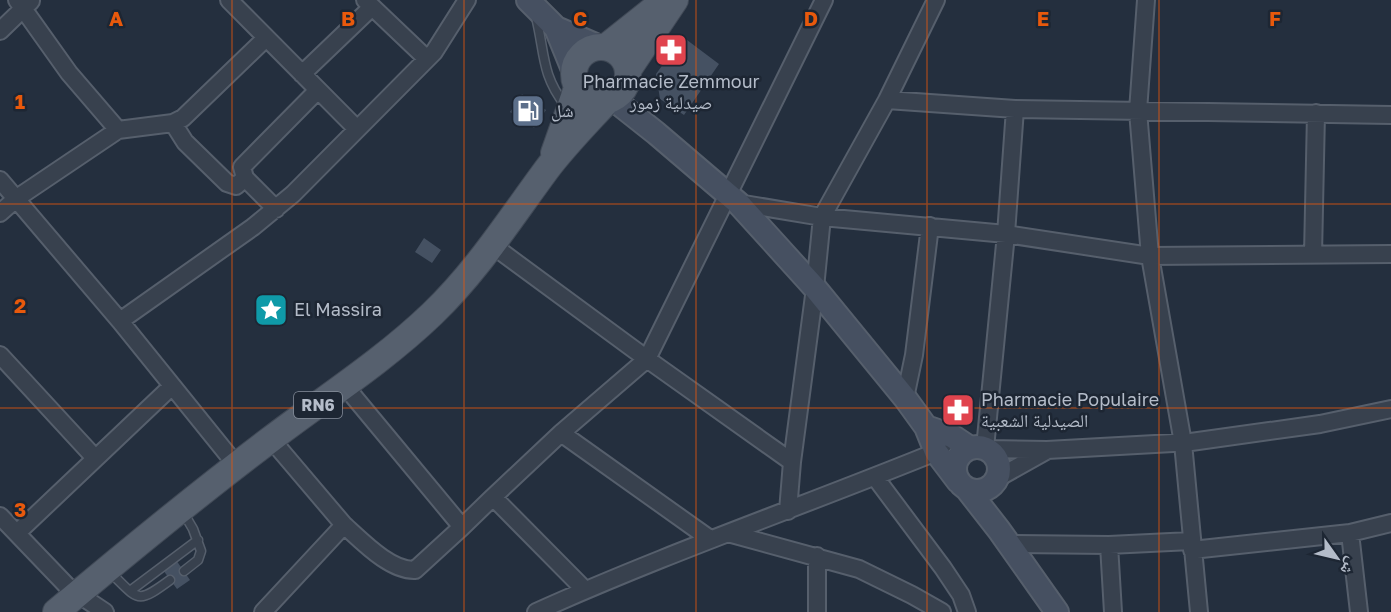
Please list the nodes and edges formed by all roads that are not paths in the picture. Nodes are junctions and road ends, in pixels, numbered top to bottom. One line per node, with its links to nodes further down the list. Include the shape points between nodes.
1 (229, 0): 13 (street)
2 (467, 0): 15 (street)
3 (665, 0): 14 (main road, RN6)
4 (675, 0): 17 (main road, RN6)
5 (825, 0): 32 (street)
6 (936, 0): 20 (street)
7 (1146, 0): 22 (street)
8 (530, 2): 11 (main road); 19 (lane, via 547,76 555,93)
9 (24, 3): 12 (street); 27 (street, via 69,73)
10 (369, 4): 15 (street); 16 (street)
11 (556, 28): 14 (main road); 19 (main road)
12 (0, 31)
13 (266, 38): 16 (street); 25 (street, via 183,118)
14 (603, 47): 17 (main road, via 621,55); 19 (main road, RN6, via 585,52 575,64)
15 (427, 59): 26 (street)
16 (302, 74): 18 (street)
17 (618, 89): 19 (main road, via 598,102); 28 (main road, RN6); 32 (main road, via 656,133)
18 (318, 90): 26 (street); 29 (street, via 242,167)
19 (573, 90): 28 (main road, RN6)
20 (887, 100): 21 (street); 35 (street)
21 (1015, 108): 22 (street); 37 (street)
22 (1138, 111): 23 (street); 41 (street)
23 (1316, 113): 24 (street); 40 (street)
24 (1391, 115)
25 (173, 123): 27 (street); 29 (street, via 185,142 227,183 236,186)
26 (357, 129): 33 (street)
27 (118, 130): 31 (street)
28 (549, 167): 38 (main road, RN6)
29 (245, 178): 33 (street)
30 (0, 180): 31 (street)
31 (17, 198): 34 (street); 43 (street)
32 (733, 199): 35 (street); 42 (main road); 45 (street)
33 (276, 209): 43 (street)
34 (0, 213)
35 (822, 217): 36 (street); 42 (street)
36 (930, 226): 37 (street); 48 (street)
37 (1006, 234): 41 (street); 54 (street)
38 (492, 245): 45 (street); 46 (main road, RN6, via 458,289 430,316)
39 (1391, 254): 40 (street)
40 (1313, 255): 41 (street)
41 (1149, 256): 53 (street)
42 (815, 288): 48 (main road); 58 (street)
43 (120, 321): 47 (street)
44 (0, 355): 57 (street)
45 (647, 359): 51 (street); 58 (street)
46 (345, 386): 52 (main road, RN6); 69 (street)
47 (171, 387): 57 (street); 59 (street)
48 (905, 398): 50 (main road)
49 (1391, 409): 53 (street, via 1320,424)
50 (926, 427): 54 (main road); 56 (main road)
51 (561, 433): 63 (street); 74 (street)
52 (271, 439): 59 (main road, RN6); 68 (street)
53 (1183, 443): 55 (street); 77 (street)
54 (974, 445): 55 (street); 56 (street); 61 (main road, via 994,455 998,462); 62 (main road, via 957,458 955,474)
55 (1047, 450): 61 (street)
56 (936, 452): 60 (street); 62 (main road)
57 (95, 458): 70 (street)
58 (792, 462): 65 (street)
59 (237, 466): 64 (main road, RN6)
60 (875, 477): 65 (street); 91 (street, via 943,568)
61 (994, 482): 62 (main road, via 976,491); 73 (main road)
62 (963, 485): 73 (main road)
63 (493, 497): 69 (street); 82 (street)
64 (182, 509): 75 (lane); 79 (main road, RN6)
65 (788, 511): 71 (street)
66 (0, 516): 70 (street)
67 (1391, 523): 72 (street)
68 (344, 525): 69 (street, via 369,547 408,570 416,570); 87 (street)
69 (462, 527)
70 (17, 533): 84 (street)
71 (728, 533): 74 (street); 78 (street)
72 (1350, 533): 77 (street); 95 (street)
73 (1004, 537): 76 (street); 92 (main road)
74 (711, 539): 82 (street)
75 (198, 540): 80 (lane, via 200,558); 83 (lane)
76 (1109, 545): 77 (street); 93 (street)
77 (1192, 545): 94 (street)
78 (817, 556): 89 (street); 90 (street, via 859,569)
79 (108, 569): 83 (lane); 84 (main road, RN6)
80 (184, 571)
81 (170, 580): 83 (lane, via 146,597)
82 (585, 590): 88 (street)
83 (130, 591)
84 (77, 594): 85 (main road, RN6); 86 (street)
85 (56, 612)
86 (105, 612)
87 (263, 612)
88 (536, 612)
89 (817, 612)
90 (942, 612)
91 (967, 612)
92 (1057, 612)
93 (1113, 612)
94 (1199, 612)
95 (1359, 612)

